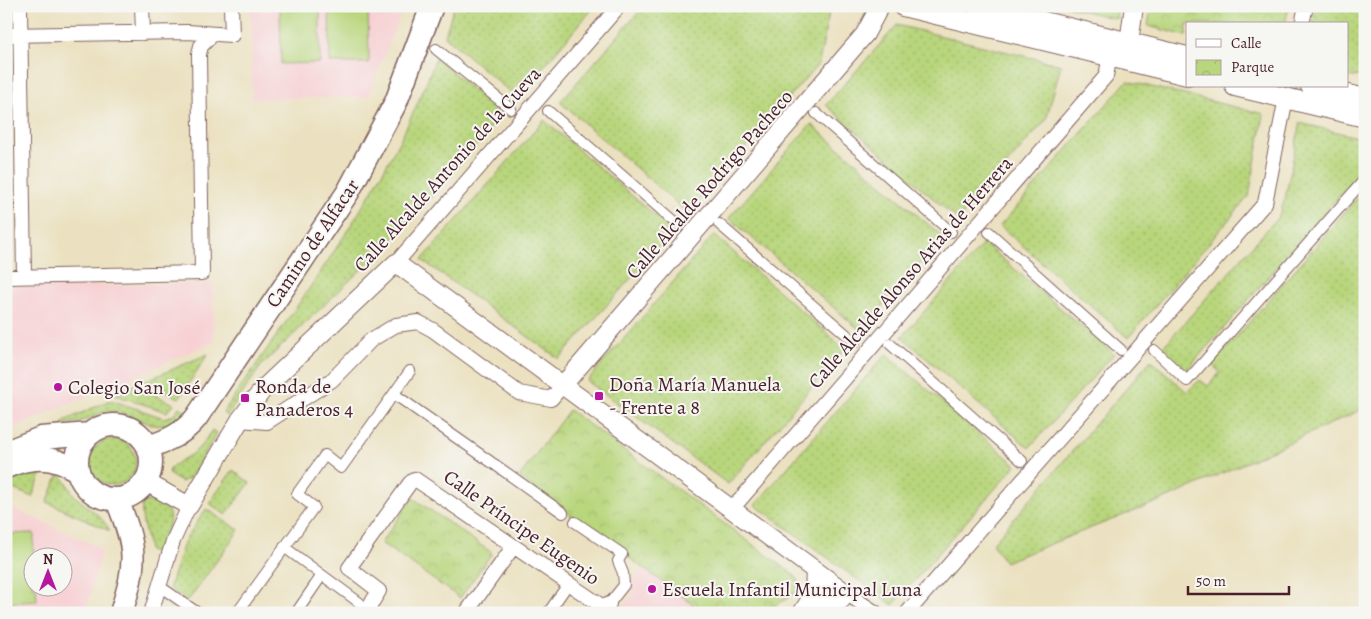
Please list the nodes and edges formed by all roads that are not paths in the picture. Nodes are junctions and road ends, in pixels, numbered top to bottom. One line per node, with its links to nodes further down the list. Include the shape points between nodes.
1 (20, 6): 14 (street)
2 (142, 6): 12 (street)
3 (231, 6): 15 (street, via 232,35)
4 (432, 6): 46 (main road, Camino de Alfacar, via 396,102 348,192 196,418 172,439)
5 (619, 6): 34 (street, Calle Alcalde Antonio de la Cueva)
6 (880, 6): 42 (street, Calle Alcalde Rodrigo Pacheco, via 865,34)
7 (903, 6): 18 (main road)
8 (978, 6): 16 (main road)
9 (1134, 6): 16 (street)
10 (1306, 6): 11 (street)
11 (1302, 22)
12 (143, 32): 14 (street); 15 (street, via 203,32)
13 (6, 35): 14 (street)
14 (21, 35): 35 (street)
15 (212, 35): 35 (street, via 201,46 199,54 202,273)
16 (1129, 43): 19 (main road)
17 (436, 49): 25 (street)
18 (1110, 56): 20 (main road); 54 (street, Calle Alcalde Alonso Arias de Herrera, via 1106,76)
19 (1186, 57)
20 (1186, 75)
21 (1244, 88): 24 (main road)
22 (1321, 88): 23 (main road)
23 (1363, 96)
24 (1286, 98): 28 (main road); 76 (street, via 1265,203)
25 (511, 109)
26 (548, 111): 31 (street)
27 (816, 113): 32 (street)
28 (1365, 118)
29 (1365, 179): 40 (street, via 1187,381)
30 (719, 224): 37 (street)
31 (680, 226)
32 (951, 232)
33 (989, 232): 39 (street)
34 (396, 262): 42 (street); 44 (street, Calle Alcalde Antonio de la Cueva, via 289,362)
35 (24, 275): 36 (street)
36 (6, 277)
37 (855, 342)
38 (890, 344): 48 (street)
39 (1121, 350)
40 (1154, 350)
41 (410, 371): 43 (street)
42 (563, 385): 44 (street, via 551,398 519,393 418,322 396,325 371,340 332,380 267,422); 54 (street)
43 (394, 394): 55 (street); 58 (street, via 341,468 325,455 297,494 314,506)
44 (240, 420): 53 (street, Calle Alcalde Antonio de la Cueva)
45 (90, 434): 46 (main road, via 112,424 128,427 138,433); 47 (main road, via 41,438); 50 (main road, via 79,450)
46 (149, 447): 51 (main road, via 152,466)
47 (6, 452)
48 (1022, 462)
49 (6, 467): 50 (main road, via 42,457)
50 (78, 470): 52 (main road, via 83,484 90,491)
51 (146, 482): 52 (main road, via 129,497); 53 (street)
52 (118, 500): 66 (main road, via 130,530 134,563)
53 (189, 506): 67 (street, via 173,541)
54 (732, 509): 59 (street)
55 (563, 513)
56 (575, 522): 65 (street, via 622,554 618,561 624,585)
57 (513, 547): 64 (street, Calle Príncipe Eugenio, via 415,479 349,568 379,590 369,607); 65 (street, Calle Príncipe Eugenio); 71 (street)
58 (284, 548): 60 (street); 69 (street)
59 (815, 570): 63 (street); 73 (street, via 814,594)
60 (322, 575): 64 (street); 70 (street)
61 (165, 590): 68 (street)
62 (564, 590): 72 (street)
63 (846, 593): 74 (street, via 841,600); 75 (street)
64 (365, 608)
65 (606, 609)
66 (122, 613)
67 (152, 613)
68 (198, 613)
69 (238, 613)
70 (296, 613)
71 (466, 613)
72 (548, 613)
73 (802, 613)
74 (806, 613)
75 (876, 613)
76 (907, 613)

